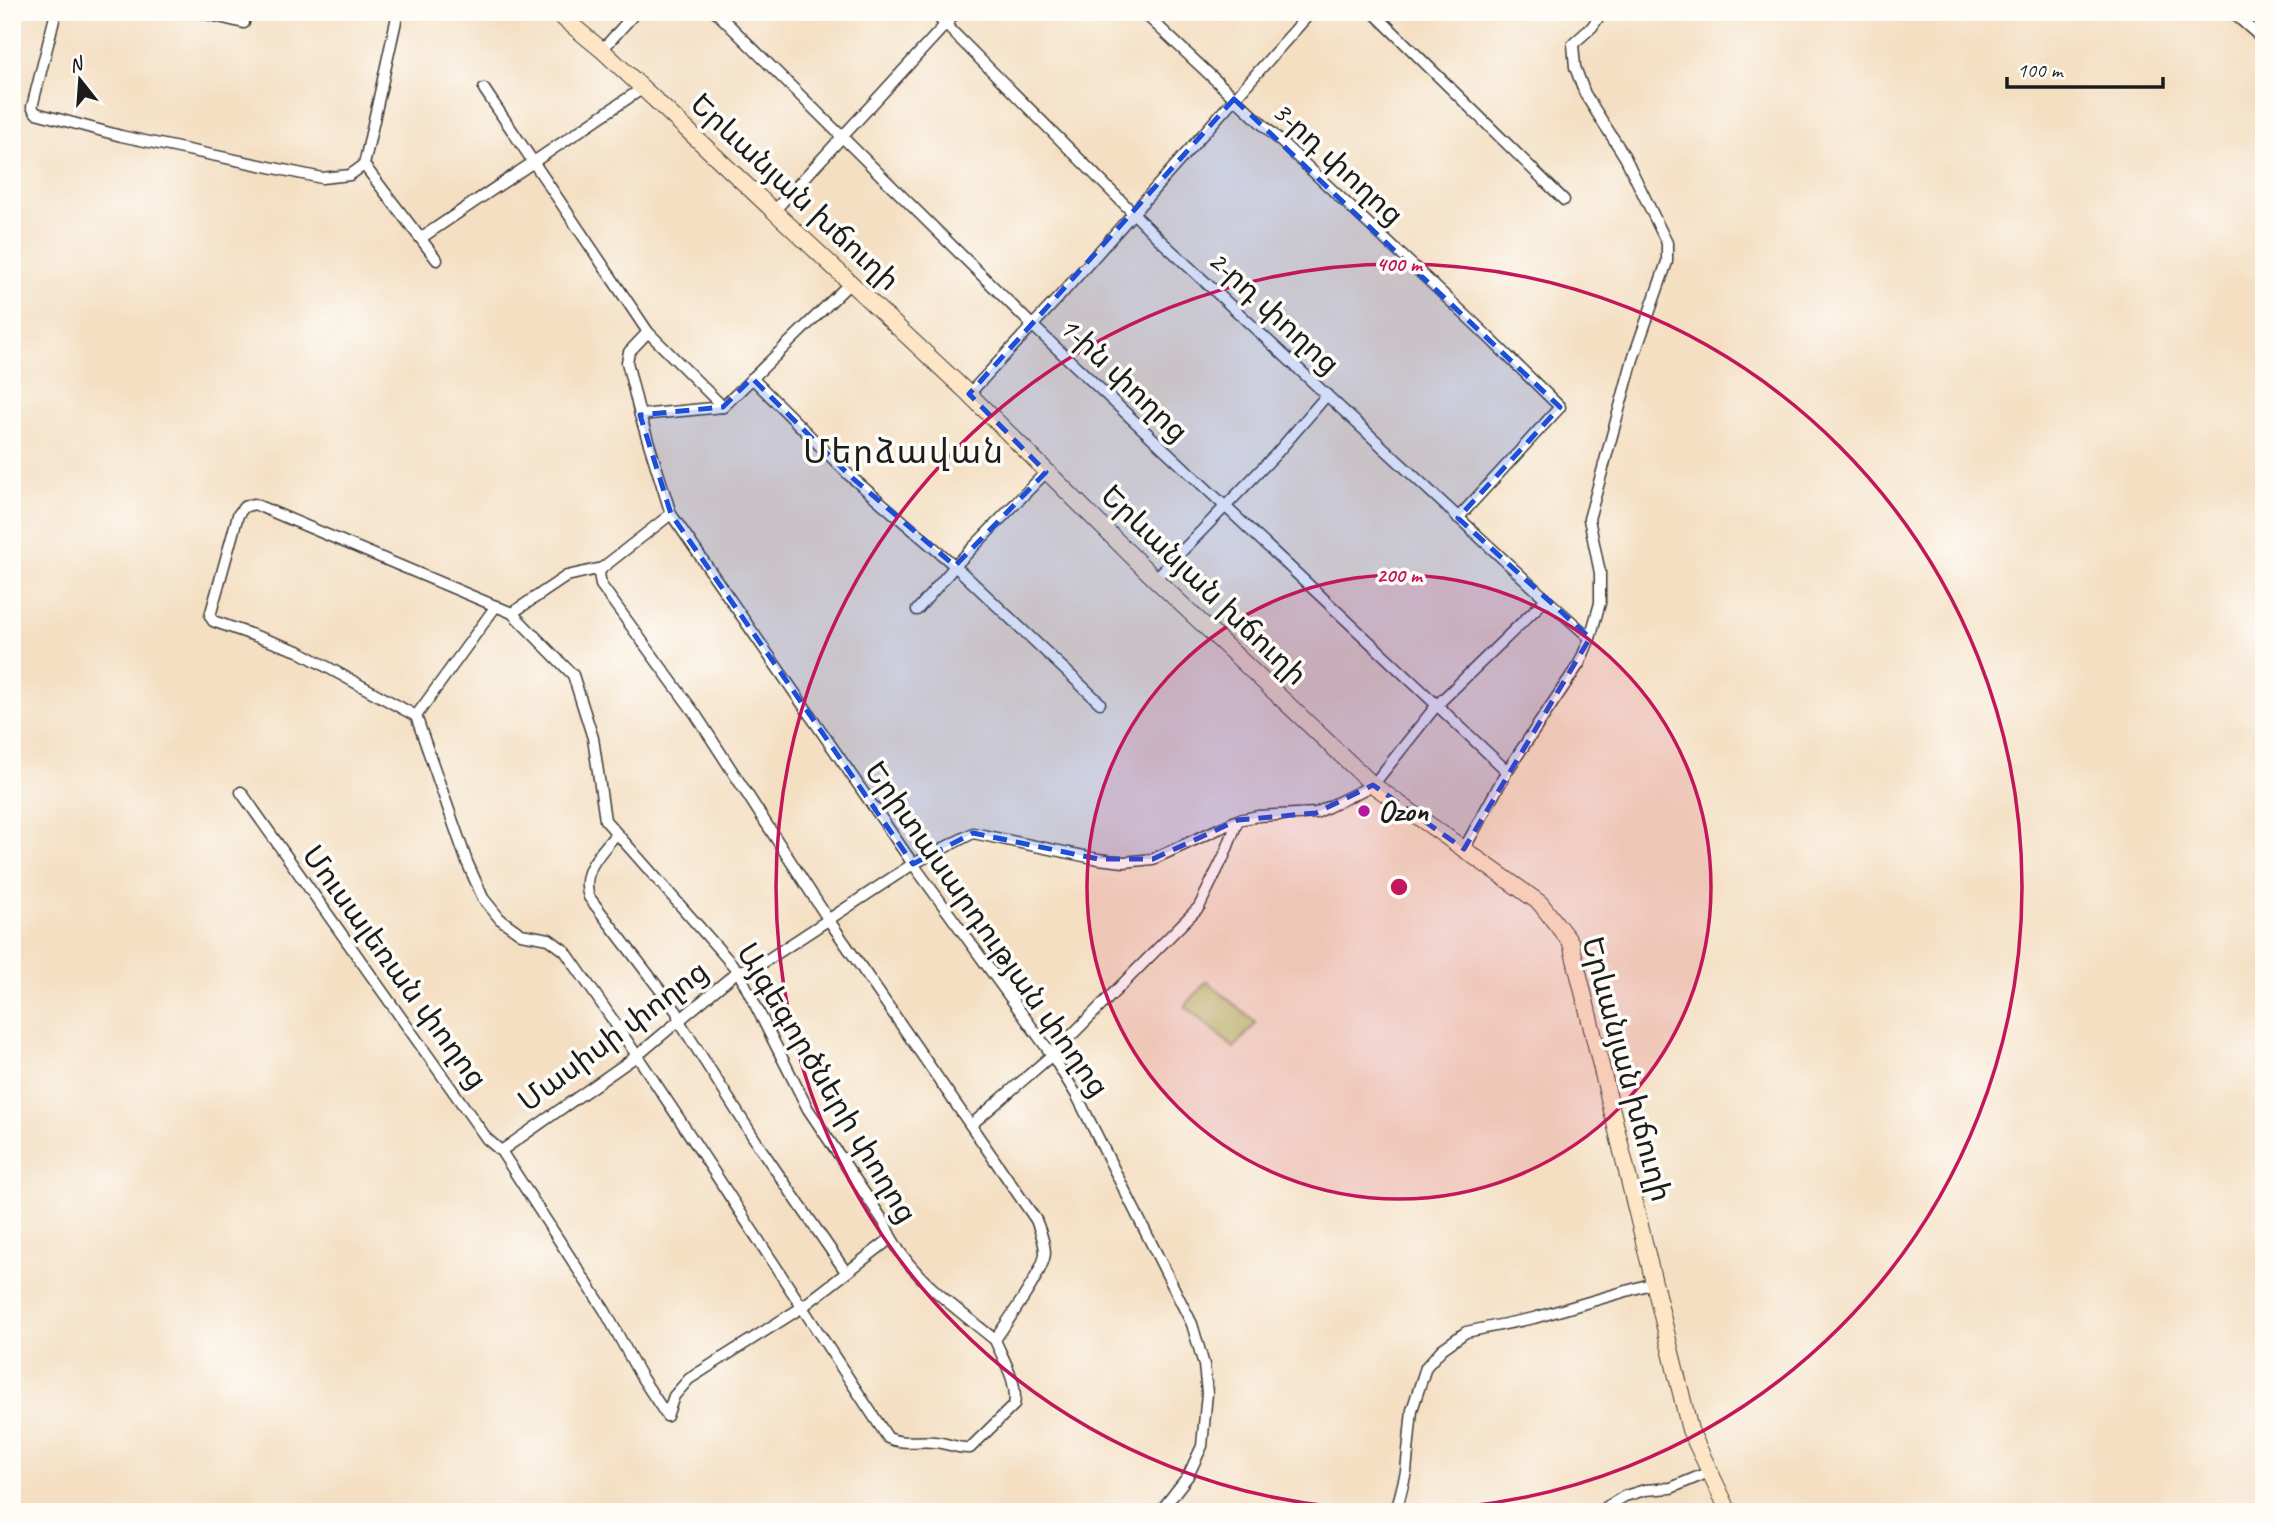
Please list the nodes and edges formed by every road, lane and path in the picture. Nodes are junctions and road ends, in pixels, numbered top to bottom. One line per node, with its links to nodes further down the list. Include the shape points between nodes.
1 (56, 12): 23 (street, via 32,107 36,114 322,178 350,175)
2 (198, 12): 14 (street)
3 (398, 12): 23 (street)
4 (556, 12): 17 (main road, Երևանյան խճուղի)
5 (636, 12): 17 (street)
6 (716, 12): 21 (street, 1-ին փողոց)
7 (933, 12): 15 (street, 2-րդ փողոց)
8 (957, 12): 15 (street)
9 (1143, 12): 20 (street, 3-րդ փողոց)
10 (1311, 12): 20 (street)
11 (1373, 12): 24 (street)
12 (1602, 12): 48 (street, via 1573,44 1575,67 1585,94 1625,157 1667,243 1667,262 1633,359 1589,519 1600,573 1600,603)
13 (2232, 12): 16 (street)
14 (244, 23)
15 (946, 24): 21 (street); 26 (street, 2-րդ փողոց)
16 (2264, 40)
17 (602, 50): 18 (main road, Երևանյան խճուղի)
18 (643, 88): 22 (street); 25 (main road, Երևանյան խճուղի)
19 (484, 89): 22 (street)
20 (1234, 99): 26 (street); 40 (street, 3-րդ փողոց, via 1560,407)
21 (842, 137): 25 (street); 30 (street, 1-ին փողոց)
22 (533, 162): 27 (street); 31 (street)
23 (364, 165): 27 (street)
24 (1564, 200)
25 (774, 211): 29 (main road, Երևանյան խճուղի)
26 (1132, 213): 30 (street); 34 (street, 2-րդ փողոց)
27 (421, 238): 28 (street)
28 (437, 260)
29 (851, 282): 32 (street); 33 (main road, Երևանյան խճուղի)
30 (1032, 326): 33 (street); 38 (street, 1-ին փողոց)
31 (648, 332): 35 (street); 36 (street, Երիտասարդության փողոց, via 629,352 627,362)
32 (752, 378): 35 (street); 41 (street, via 849,475)
33 (969, 394): 37 (main road, Երևանյան խճուղի)
34 (1327, 395): 38 (street); 40 (street, 2-րդ փողոց)
35 (723, 407): 36 (street)
36 (640, 415): 39 (street, Երիտասարդության փողոց)
37 (1046, 472): 41 (street); 43 (main road, Երևանյան խճուղի)
38 (1224, 508): 43 (street); 50 (street, 1-ին փողոց)
39 (671, 514): 42 (street); 58 (street, Երիտասարդության փողոց)
40 (1458, 518): 44 (street, 2-րդ փողոց)
41 (955, 566): 46 (street); 49 (street)
42 (602, 568): 47 (street, via 567,576); 59 (street, via 601,585 696,715)
43 (1155, 579): 53 (main road, Երևանյան խճուղի)
44 (1546, 599): 48 (street, 2-րդ փողոց); 50 (street)
45 (496, 607): 47 (street, Այգեգործների փողոց); 51 (street); 51 (street, Այգեգործների փողոց, via 254,504 238,515 209,612 211,619 298,651)
46 (917, 610)
47 (512, 613): 56 (street, Այգեգործների փողոց, via 573,675 593,738 605,820)
48 (1590, 638): 52 (street, via 1579,664)
49 (1100, 703)
50 (1436, 706): 52 (street, 1-ին փողոց); 53 (street)
51 (416, 716): 62 (street, via 483,898 500,919 521,934 549,939 565,951)
52 (1507, 771): 57 (street)
53 (1373, 785): 55 (street, Մասիսի փողոց, via 1316,813); 57 (main road, Երևանյան խճուղի)
54 (241, 792): 65 (street, Մուսալեռան փողոց)
55 (1238, 820): 58 (street, Մասիսի փողոց, via 1153,859 1098,859 973,833); 63 (street, via 1199,907)
56 (616, 834): 60 (street, Այգեգործների փողոց); 61 (street, via 588,870 586,889 677,1012)
57 (1464, 849): 68 (main road, Երևանյան խճուղի, via 1541,903 1571,943)
58 (913, 864): 59 (street, Մասիսի փողոց); 63 (street, Երիտասարդության փողոց)
59 (828, 919): 60 (street, Մասիսի փողոց, via 758,966); 64 (street)
60 (738, 971): 61 (street, Մասիսի փողոց); 66 (street, Այգեգործների փողոց, via 808,1109 884,1222)
61 (679, 1021): 62 (street, Մասիսի փողոց); 67 (street)
62 (638, 1055): 65 (street, Մասիսի փողոց); 69 (street)
63 (1052, 1055): 64 (street); 72 (street, Երիտասարդության փողոց, via 1192,1324 1204,1365 1207,1393 1202,1446 1188,1476)
64 (971, 1125): 70 (street, via 1036,1220 1045,1255)
65 (501, 1151): 69 (street, Մուսալեռան փողոց, via 667,1416 674,1396 689,1379)
66 (890, 1239): 67 (street); 70 (street, Այգեգործների փողոց, via 920,1278)
67 (846, 1272): 69 (street)
68 (1654, 1283): 71 (main road, Երևանյան խճուղի, via 1689,1430); 73 (street, via 1534,1318 1466,1332 1442,1349 1426,1367 1412,1410 1406,1472)
69 (801, 1308): 70 (street, via 888,1438 897,1441 970,1448 1014,1405 1014,1387)
70 (995, 1340)
71 (1709, 1472): 74 (street, via 1671,1488 1625,1496); 75 (main road, Երևանյան խճուղի)
72 (1160, 1512)
73 (1396, 1512)
74 (1598, 1512)
75 (1729, 1512)

